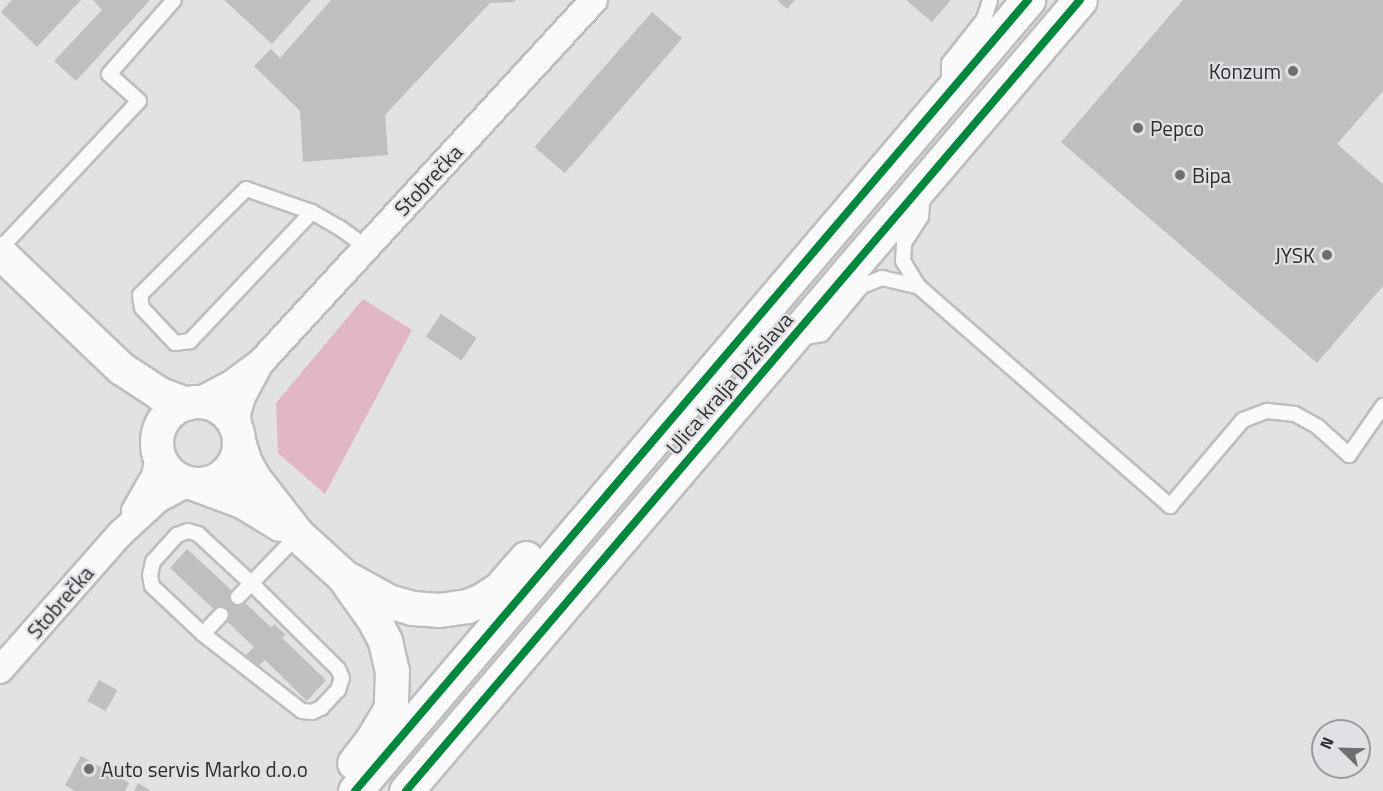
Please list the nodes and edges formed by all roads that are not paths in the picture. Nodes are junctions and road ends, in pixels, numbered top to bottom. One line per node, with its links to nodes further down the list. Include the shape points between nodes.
1 (174, 0): 10 (lane, via 109,74 139,101)
2 (594, 0): 9 (street, Stobrečka)
3 (990, 0): 6 (lane, via 984,19 949,63)
4 (1028, 0): 6 (highway)
5 (1080, 0): 7 (highway, Ulica kralja Držislava)
6 (950, 92): 20 (highway, Ulica kralja Držislava)
7 (924, 182): 11 (lane, via 921,217 904,243 903,261); 12 (highway, Ulica kralja Držislava)
8 (312, 212): 8 (lane, via 246,189 140,296 142,308 175,343 190,341); 9 (lane)
9 (366, 247): 13 (street, Stobrečka)
10 (0, 251): 14 (street)
11 (918, 286): 12 (lane, via 882,278 862,286 822,334); 16 (lane, via 1170,506 1243,420 1267,411 1295,414 1318,427 1349,454)
12 (790, 340): 31 (highway, Ulica kralja Držislava)
13 (262, 361): 15 (street, Stobrečka, via 233,382); 17 (street, Stobrečka, via 237,414)
14 (122, 369): 15 (street, via 160,394); 18 (street, via 146,408)
15 (192, 403): 17 (street, via 210,404 222,410 232,420); 18 (street, via 174,409 165,418 159,430)
16 (1383, 406)
17 (238, 438): 19 (street, via 236,457 225,473 209,483); 22 (highway, via 255,480)
18 (158, 450): 19 (street, via 166,469); 21 (street, Stobrečka, via 155,476)
19 (192, 484): 21 (street, Stobrečka, via 158,499); 22 (highway, via 242,501)
20 (607, 495): 23 (highway, via 574,503 499,589 468,606 412,608 388,601); 30 (highway, Ulica kralja Držislava)
21 (120, 534): 28 (street, Stobrečka)
22 (298, 535): 23 (highway); 24 (lane)
23 (343, 576): 29 (highway, via 385,641 392,671 391,708 344,775)
24 (251, 583): 25 (lane); 27 (lane, via 198,534 188,531 177,535 153,561 152,586); 27 (lane, via 338,669 342,678 338,690 312,712 302,711)
25 (238, 597)
26 (220, 615): 27 (lane)
27 (203, 634)
28 (0, 670)
29 (340, 791)
30 (356, 791)
31 (406, 791)

